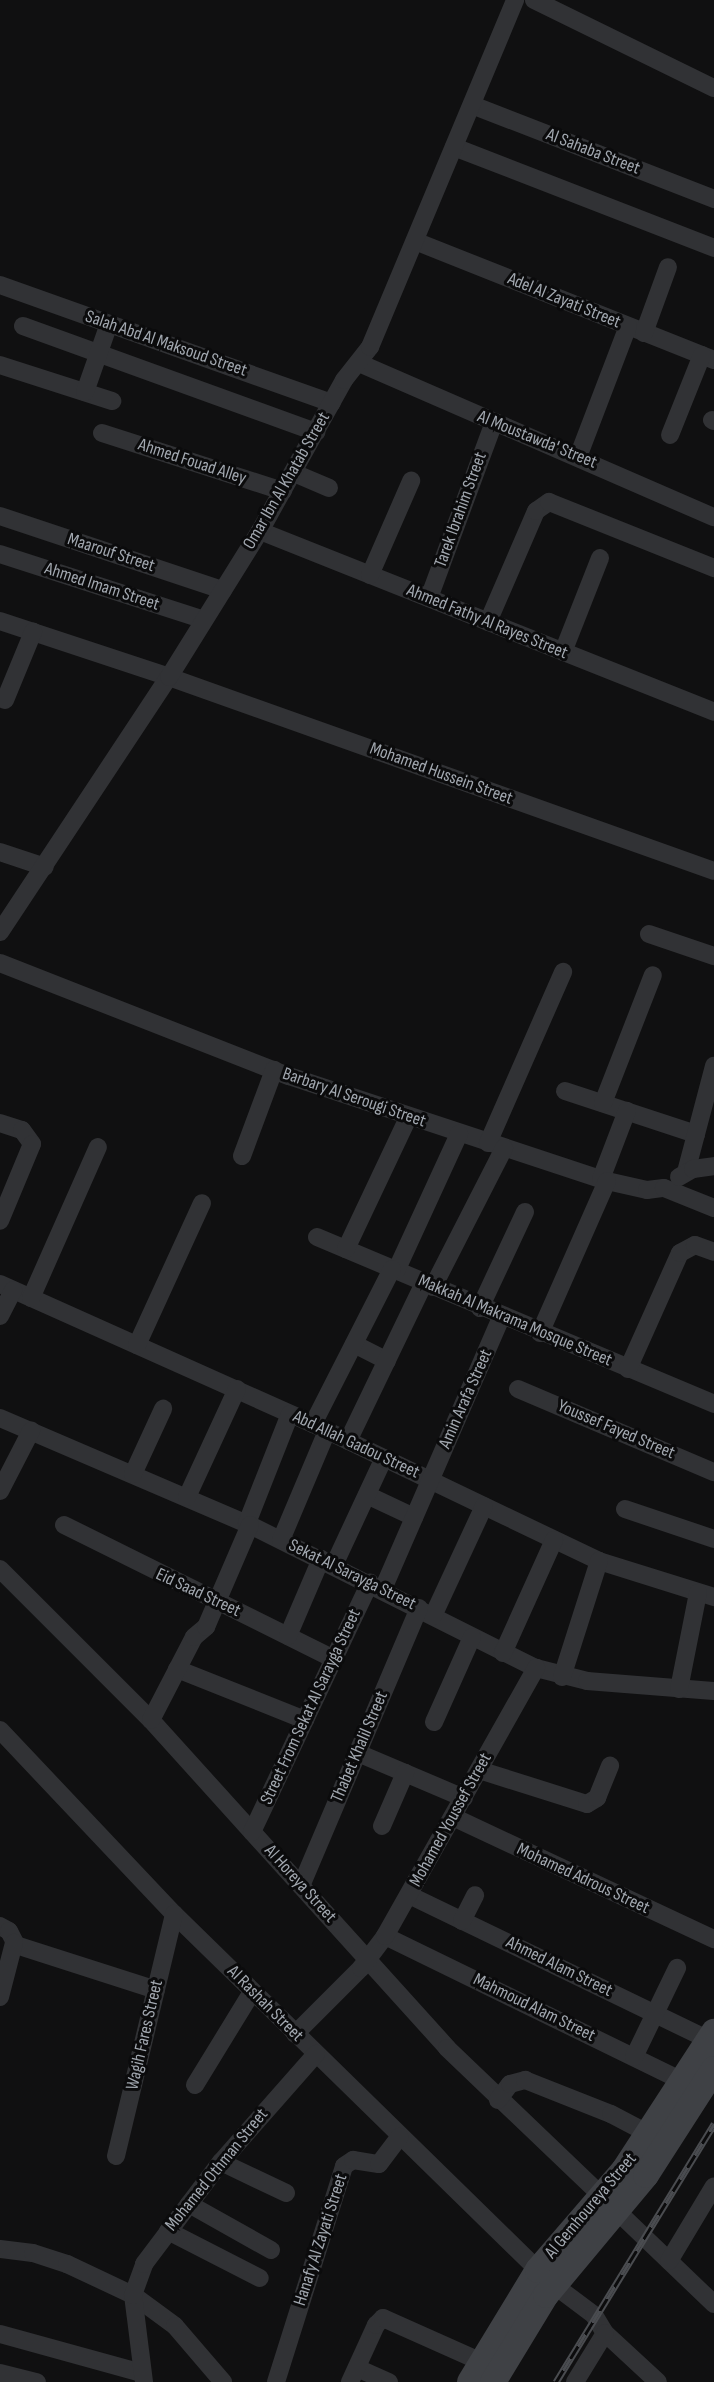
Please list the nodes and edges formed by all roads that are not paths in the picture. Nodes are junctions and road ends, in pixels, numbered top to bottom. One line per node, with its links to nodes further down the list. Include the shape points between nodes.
1 (515, 0): 4 (street, Omar Ibn Al Khatab Street)
2 (534, 0): 3 (street)
3 (714, 88)
4 (472, 105): 5 (street, Omar Ibn Al Khatab Street); 6 (street, Al Sahaba Street)
5 (454, 147): 7 (street, Omar Ibn Al Khatab Street); 8 (street)
6 (714, 199)
7 (415, 241): 13 (street, Adel Al Zayati Street); 16 (street, Omar Ibn Al Khatab Street, via 376,334)
8 (714, 248)
9 (668, 267): 13 (street)
10 (0, 285): 11 (street, Salah Abd Al Maksoud Street)
11 (109, 324): 14 (street); 20 (street, Salah Abd Al Maksoud Street)
12 (23, 326): 14 (street)
13 (636, 329): 15 (street, Adel Al Zayati Street); 25 (street)
14 (99, 354): 18 (street); 22 (street)
15 (708, 357): 24 (street)
16 (359, 363): 20 (street, Omar Ibn Al Khatab Street); 21 (street, Al Moustawda' Street)
17 (0, 365): 18 (street)
18 (85, 392): 19 (street)
19 (112, 401)
20 (332, 403): 22 (street, Omar Ibn Al Khatab Street)
21 (494, 422): 25 (street, Al Moustawda' Street); 38 (street, Tarek Ibrahim Street)
22 (316, 432): 26 (street, Omar Ibn Al Khatab Street)
23 (102, 433): 29 (street, Ahmed Fouad Alley)
24 (670, 435)
25 (578, 457): 31 (street, Al Moustawda' Street)
26 (294, 472): 28 (street); 29 (street, Omar Ibn Al Khatab Street)
27 (411, 481): 36 (street)
28 (329, 488)
29 (283, 491): 32 (street, Omar Ibn Al Khatab Street)
30 (0, 516): 37 (street, Maarouf Street)
31 (714, 518)
32 (260, 531): 36 (street, Ahmed Fathy Al Rayes Street); 37 (street, Omar Ibn Al Khatab Street)
33 (0, 554): 39 (street, Ahmed Imam Street)
34 (600, 558): 43 (street)
35 (714, 568): 41 (street, via 549,502 536,512)
36 (370, 575): 38 (street, Ahmed Fathy Al Rayes Street)
37 (223, 590): 39 (street, Omar Ibn Al Khatab Street)
38 (429, 598): 41 (street, Ahmed Fathy Al Rayes Street)
39 (204, 620): 44 (street, Omar Ibn Al Khatab Street)
40 (0, 621): 42 (street, Mohamed Hussein Street)
41 (488, 622): 43 (street, Ahmed Fathy Al Rayes Street)
42 (33, 632): 44 (street, Mohamed Hussein Street); 45 (street)
43 (563, 652): 46 (street, Ahmed Fathy Al Rayes Street)
44 (169, 677): 48 (street, Omar Ibn Al Khatab Street); 49 (street, Mohamed Hussein Street)
45 (4, 700)
46 (714, 712)
47 (0, 852): 48 (street)
48 (45, 867): 50 (street, Omar Ibn Al Khatab Street)
49 (714, 871)
50 (0, 932)
51 (649, 934): 52 (street)
52 (714, 956)
53 (0, 963): 57 (street, Barbary Al Serougi Street)
54 (563, 972): 65 (street)
55 (653, 975): 59 (street)
56 (714, 1066): 64 (street)
57 (274, 1070): 61 (street, Barbary Al Serougi Street); 67 (street)
58 (565, 1091): 59 (street)
59 (603, 1103): 60 (street)
60 (627, 1112): 64 (street); 70 (street)
61 (409, 1116): 63 (street, Barbary Al Serougi Street); 77 (street)
62 (0, 1123): 75 (street, via 22,1130 32,1144)
63 (459, 1134): 65 (street, Barbary Al Serougi Street); 79 (street)
64 (696, 1134): 69 (street)
65 (496, 1145): 70 (street, Barbary Al Serougi Street); 80 (street)
66 (98, 1147): 82 (street)
67 (242, 1156)
68 (714, 1166): 69 (street)
69 (686, 1172): 71 (street)
70 (604, 1180): 71 (street, Barbary Al Serougi Street, via 646,1190); 86 (street)
71 (664, 1188): 73 (street, Barbary Al Serougi Street)
72 (202, 1203): 88 (street)
73 (714, 1208)
74 (525, 1212): 83 (street)
75 (0, 1221)
76 (317, 1237): 77 (street, Makkah Al Makrama Mosque Street)
77 (346, 1249): 79 (street, Makkah Al Makrama Mosque Street)
78 (714, 1252): 90 (street, via 695,1245 680,1253)
79 (394, 1270): 80 (street, Makkah Al Makrama Mosque Street); 87 (street)
80 (429, 1285): 83 (street, Makkah Al Makrama Mosque Street); 89 (street)
81 (6, 1287): 82 (street, Abd Allah Gadou Street); 84 (street)
82 (32, 1298): 88 (street, Abd Allah Gadou Street)
83 (480, 1308): 85 (street, Makkah Al Makrama Mosque Street)
84 (0, 1316)
85 (501, 1317): 86 (street, Makkah Al Makrama Mosque Street); 103 (street, Amin Arafa Street)
86 (540, 1333): 90 (street, Makkah Al Makrama Mosque Street)
87 (354, 1344): 89 (street); 97 (street)
88 (137, 1345): 91 (street, Abd Allah Gadou Street)
89 (387, 1361): 99 (street)
90 (628, 1369): 93 (street, Makkah Al Makrama Mosque Street)
91 (237, 1389): 95 (street, Abd Allah Gadou Street); 106 (street)
92 (518, 1389): 101 (street, Youssef Fayed Street)
93 (714, 1404)
94 (163, 1409): 102 (street)
95 (290, 1414): 97 (street, Abd Allah Gadou Street); 110 (street)
96 (0, 1418): 98 (street, Sekat Al Sarayga Street)
97 (320, 1428): 99 (street, Abd Allah Gadou Street); 113 (street)
98 (31, 1431): 102 (street, Sekat Al Sarayga Street); 104 (street)
99 (348, 1441): 100 (street, Abd Allah Gadou Street)
100 (384, 1458): 103 (street, Abd Allah Gadou Street); 105 (street)
101 (714, 1472)
102 (133, 1474): 106 (street, Sekat Al Sarayga Street)
103 (430, 1480): 107 (street, Abd Allah Gadou Street); 109 (street, Street From Sekat Al Sarayga Street)
104 (0, 1491)
105 (367, 1495): 109 (street); 116 (street)
106 (187, 1497): 110 (street, Sekat Al Sarayga Street)
107 (484, 1506): 114 (street, Abd Allah Gadou Street); 121 (street, Thabet Khalil Street)
108 (625, 1509): 112 (street)
109 (414, 1517): 118 (street, Street From Sekat Al Sarayga Street)
110 (249, 1524): 113 (street, Sekat Al Sarayga Street); 120 (street)
111 (64, 1525): 120 (street, Eid Saad Street)
112 (714, 1539)
113 (280, 1540): 116 (street, Sekat Al Sarayga Street)
114 (554, 1540): 115 (street, Abd Allah Gadou Street); 124 (street)
115 (599, 1561): 119 (street, Abd Allah Gadou Street); 128 (street)
116 (328, 1562): 118 (street, Sekat Al Sarayga Street); 122 (street)
117 (0, 1569): 131 (street, Al Horeya Street)
118 (377, 1586): 121 (street, Sekat Al Sarayga Street); 125 (street, Street From Sekat Al Sarayga Street)
119 (706, 1595): 129 (street)
120 (218, 1603): 122 (street, Eid Saad Street); 127 (street)
121 (426, 1612): 123 (street, Sekat Al Sarayga Street); 135 (street, Thabet Khalil Street)
122 (288, 1636): 125 (street, Eid Saad Street)
123 (472, 1636): 124 (street, Sekat Al Sarayga Street); 133 (street)
124 (503, 1653): 126 (street, Sekat Al Sarayga Street)
125 (334, 1659): 132 (street, Street From Sekat Al Sarayga Street)
126 (536, 1668): 128 (street, Sekat Al Sarayga Street); 137 (street, Mohamed Youssef Street)
127 (177, 1669): 131 (street); 132 (street)
128 (562, 1677): 129 (street, Sekat Al Sarayga Street)
129 (679, 1689): 130 (street, Sekat Al Sarayga Street)
130 (714, 1691)
131 (151, 1720): 142 (street, Al Horeya Street)
132 (305, 1720): 142 (street, Street From Sekat Al Sarayga Street)
133 (434, 1722)
134 (0, 1730): 146 (street, Al Rashah Street)
135 (358, 1753): 138 (street); 143 (street, Thabet Khalil Street)
136 (610, 1765): 137 (street, via 597,1798 587,1804)
137 (479, 1770): 139 (street, Mohamed Youssef Street)
138 (405, 1773): 139 (street); 141 (street)
139 (464, 1798): 140 (street, Mohamed Youssef Street)
140 (453, 1817): 144 (street, Mohamed Youssef Street); 150 (street, Mohamed Adrous Street)
141 (382, 1826)
142 (252, 1832): 143 (street, Al Horeya Street)
143 (301, 1886): 152 (street, Al Horeya Street)
144 (409, 1895): 147 (street, Ahmed Alam Street); 149 (street, Mohamed Youssef Street)
145 (475, 1895): 147 (street)
146 (174, 1914): 154 (street, Wagih Fares Street); 155 (street, Al Rashah Street)
147 (462, 1921): 157 (street, Ahmed Alam Street)
148 (0, 1926): 151 (street, via 9,1930)
149 (385, 1936): 152 (street, Mohamed Youssef Street); 161 (street, Mahmoud Alam Street)
150 (714, 1939)
151 (14, 1943): 154 (street); 156 (street)
152 (365, 1964): 158 (street, Mohamed Youssef Street); 165 (street, Al Horeya Street)
153 (677, 1968): 157 (street)
154 (156, 1990): 168 (street, Wagih Fares Street)
155 (252, 1992): 158 (street, Al Rashah Street); 164 (street)
156 (0, 1997)
157 (655, 2014): 159 (street, Ahmed Alam Street); 161 (street)
158 (295, 2034): 160 (street, Al Rashah Street)
159 (712, 2036): 163 (main road, Al Gemhoureya Street)
160 (316, 2055): 167 (street, Al Rashah Street); 169 (street, Mohamed Othman Street)
161 (634, 2056): 163 (street, Mahmoud Alam Street)
162 (714, 2068): 173 (main road, Al Gemhoureya Street)
163 (682, 2081): 166 (main road, Al Gemhoureya Street)
164 (195, 2085)
165 (498, 2100): 166 (street, via 510,2084 525,2080 605,2111); 173 (street, Al Horeya Street)
166 (649, 2134): 173 (main road, Al Gemhoureya Street)
167 (399, 2138): 179 (street, Al Rashah Street); 191 (street, Hanafy Al Zayati Street, via 379,2164 356,2160 344,2166)
168 (116, 2156)
169 (221, 2162): 170 (street); 172 (street, Mohamed Othman Street)
170 (286, 2193)
171 (712, 2195): 177 (street)
172 (189, 2204): 174 (street, Mohamed Othman Street); 176 (street)
173 (611, 2205): 177 (street, Al Horeya Street); 179 (main road, Al Gemhoureya Street)
174 (168, 2231): 178 (street); 180 (street, Mohamed Othman Street, via 144,2264)
175 (0, 2249): 180 (street, via 68,2264)
176 (271, 2250)
177 (669, 2261): 181 (street, Al Horeya Street)
178 (260, 2278)
179 (546, 2278): 182 (street, Al Rashah Street, via 594,2315); 186 (main road, Al Gemhoureya Street)
180 (133, 2295): 187 (street); 190 (street, via 175,2326)
181 (714, 2304)
182 (605, 2333): 188 (street, Al Rashah Street); 193 (street)
183 (0, 2334): 187 (street)
184 (0, 2373): 189 (street)
185 (354, 2375): 186 (street, via 376,2325 387,2318); 192 (street)
186 (482, 2375)
187 (143, 2378)
188 (654, 2380)
189 (37, 2382)
190 (224, 2382)
191 (276, 2382)
192 (389, 2382)
193 (575, 2382)

